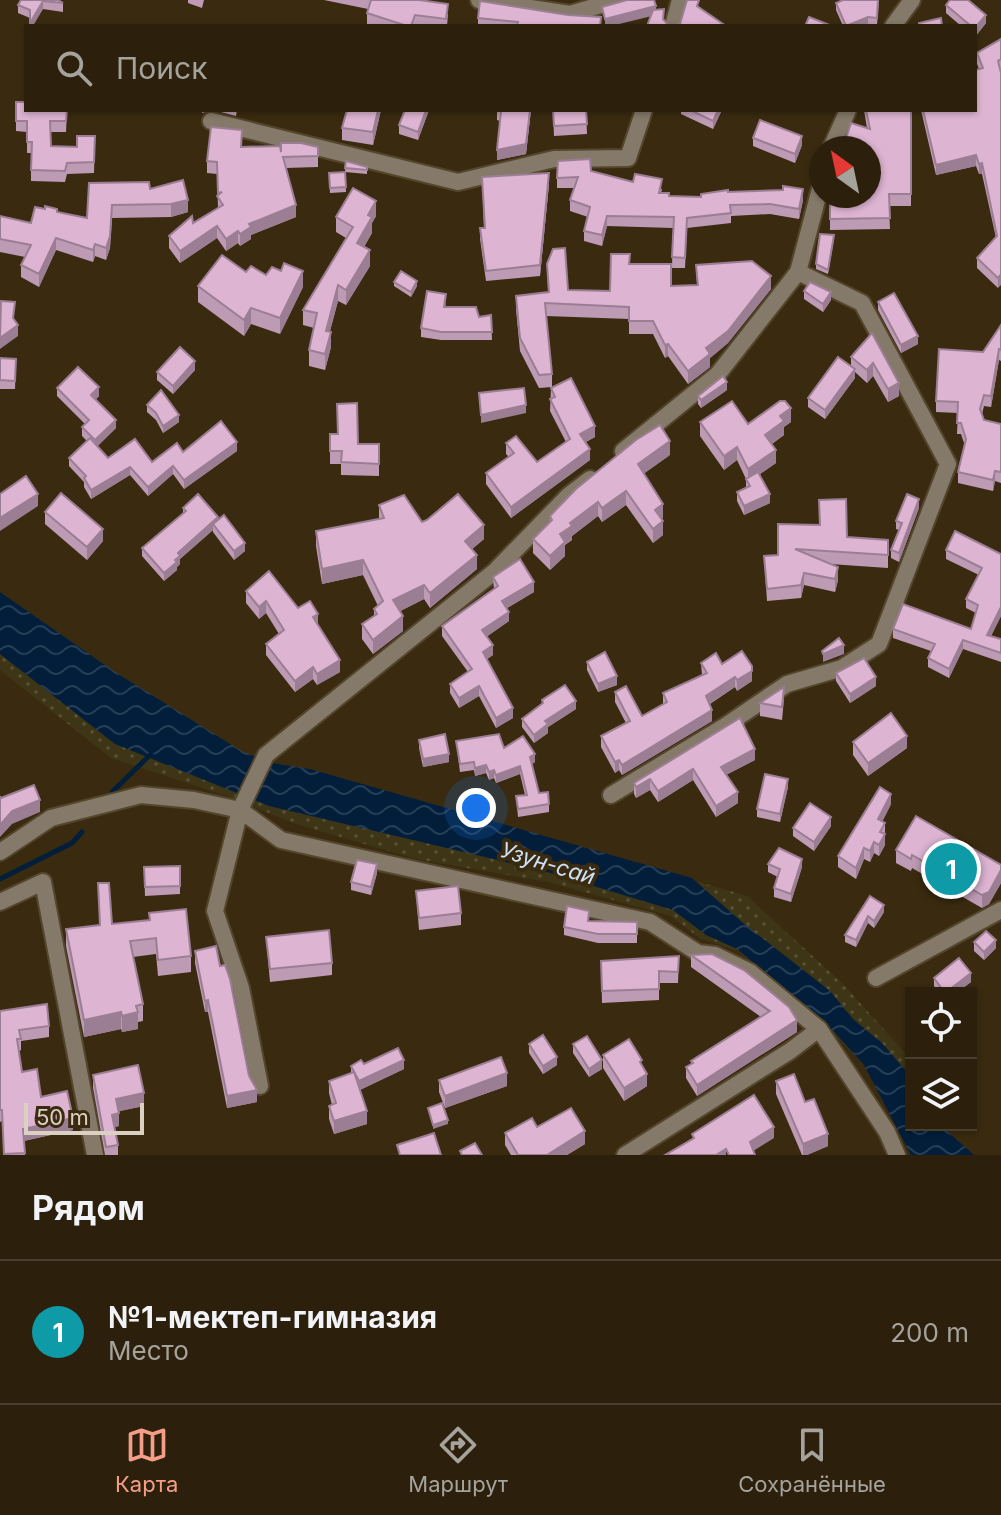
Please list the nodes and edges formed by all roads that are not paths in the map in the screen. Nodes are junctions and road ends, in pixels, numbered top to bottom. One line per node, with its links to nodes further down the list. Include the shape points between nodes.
1 (479, 0): 2 (street, via 570,14)
2 (617, 0)
3 (680, 0): 6 (street)
4 (899, 0): 7 (street)
5 (912, 0): 7 (street)
6 (674, 24)
7 (894, 24)
8 (643, 112): 10 (street, via 628,158 554,159 458,182)
9 (847, 112): 11 (street)
10 (211, 121)
11 (836, 136)
12 (815, 208): 13 (street)
13 (798, 272): 14 (street, via 862,303 948,464 879,644 842,668 787,684); 15 (street, via 718,374 569,495 494,572 266,755)
14 (611, 795)
15 (241, 805): 16 (street, via 141,795 51,818); 20 (street, via 281,840 650,922 698,953 750,972); 21 (street, via 215,911 241,988)
16 (0, 852)
17 (0, 902): 22 (street, via 43,882)
18 (1001, 910): 19 (street)
19 (876, 978)
20 (819, 1029): 23 (street); 24 (street)
21 (260, 1086)
22 (95, 1155)
23 (625, 1155)
24 (897, 1155)

